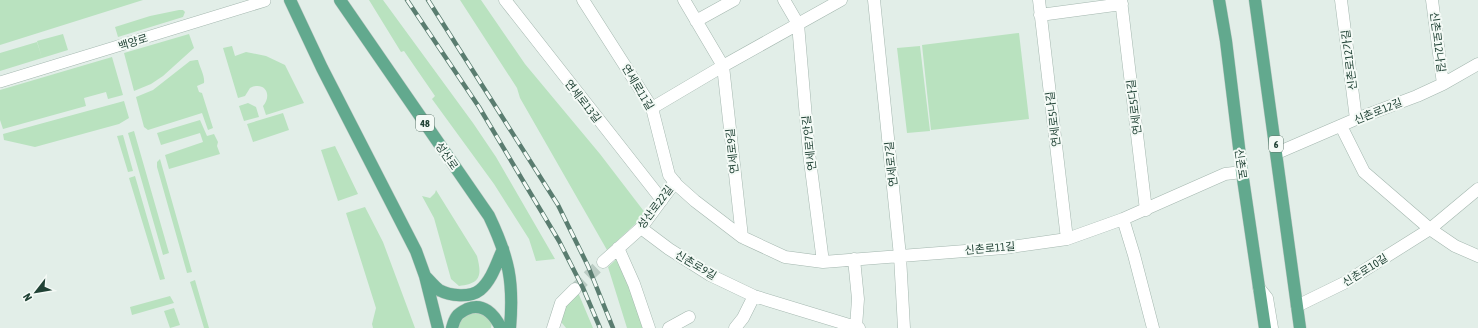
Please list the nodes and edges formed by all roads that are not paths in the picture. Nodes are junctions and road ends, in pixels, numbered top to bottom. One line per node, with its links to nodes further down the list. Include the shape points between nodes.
1 (290, 0): 45 (main road, via 322,68 402,222)
2 (340, 0): 39 (main road, 성산로 / 48, via 483,206)
3 (505, 0): 31 (street, 연세로13길)
4 (583, 0): 24 (street, 연세로11길)
5 (684, 0): 18 (street, 연세로9길)
6 (734, 0): 18 (street)
7 (784, 0): 19 (street, 연세로7안길)
8 (841, 0): 19 (street)
9 (874, 0): 40 (street, 연세로7길)
10 (1039, 0): 17 (street, 연세로5나길)
11 (1219, 0): 28 (main road, 신촌로)
12 (1255, 0): 27 (main road, 6)
13 (1341, 0): 25 (street, 신촌로12가길)
14 (1432, 0): 23 (street, 신촌로12나길)
15 (265, 1): 22 (street, 백양로)
16 (1121, 2): 17 (street, 연세로5다길); 32 (street, 연세로5다길)
17 (1040, 15): 37 (street, 연세로5나길)
18 (696, 21): 21 (street, 연세로9길)
19 (798, 24): 21 (street); 44 (street, 연세로7안길, via 809,153)
20 (1478, 64): 23 (street, 신촌로12길)
21 (723, 66): 24 (street); 36 (street, 연세로9길)
22 (0, 82)
23 (1443, 84): 25 (street, 신촌로12길)
24 (652, 108): 29 (street, 연세로11길)
25 (1356, 119): 26 (street, 신촌로12길)
26 (1341, 126): 27 (street, 신촌로12길); 35 (street, via 1364,172)
27 (1277, 153): 49 (main road, 6)
28 (1242, 172): 32 (street, 신촌로11길, via 1225,174); 46 (main road, 신촌로)
29 (674, 182): 31 (street, 성산로22길); 36 (street, 신촌로11길)
30 (1478, 189): 35 (street, 신촌로10길)
31 (662, 200): 34 (street, 성산로22길)
32 (1146, 210): 33 (street, 신촌로11길)
33 (1123, 219): 37 (street, 신촌로11길); 61 (street)
34 (641, 228): 38 (street, 성산로22길); 48 (street, 신촌로9길, via 710,274)
35 (1430, 228): 41 (street, via 1455,246); 49 (street, 신촌로10길, via 1344,284)
36 (742, 236): 44 (street, 신촌로11길, via 785,257)
37 (1067, 239): 40 (street, 신촌로11길, via 1004,248)
38 (618, 248): 43 (street, 성산로22길); 56 (street)
39 (503, 249): 45 (main road, via 487,281 481,289 470,294 458,295 439,290); 55 (main road, 성산로 / 48, via 511,288)
40 (900, 256): 42 (street, 신촌로11길); 60 (street, 연세로7길)
41 (1478, 256)
42 (854, 259): 44 (street, 신촌로11길); 59 (street)
43 (603, 262)
44 (823, 262)
45 (425, 276): 52 (main road)
46 (1260, 288): 62 (main road, 신촌로); 63 (street, via 1267,298)
47 (575, 289): 51 (street, via 561,303)
48 (754, 296): 58 (street); 59 (street, 신촌로9길)
49 (1297, 306): 64 (main road, 6)
50 (689, 317): 57 (street)
51 (557, 325)
52 (438, 328)
53 (452, 328): 54 (main road, via 456,316 478,307 488,311)
54 (501, 328)
55 (510, 328)
56 (649, 328)
57 (669, 328)
58 (735, 328)
59 (858, 328)
60 (904, 328)
61 (1153, 328)
62 (1265, 328)
63 (1272, 328)
64 (1300, 328)

